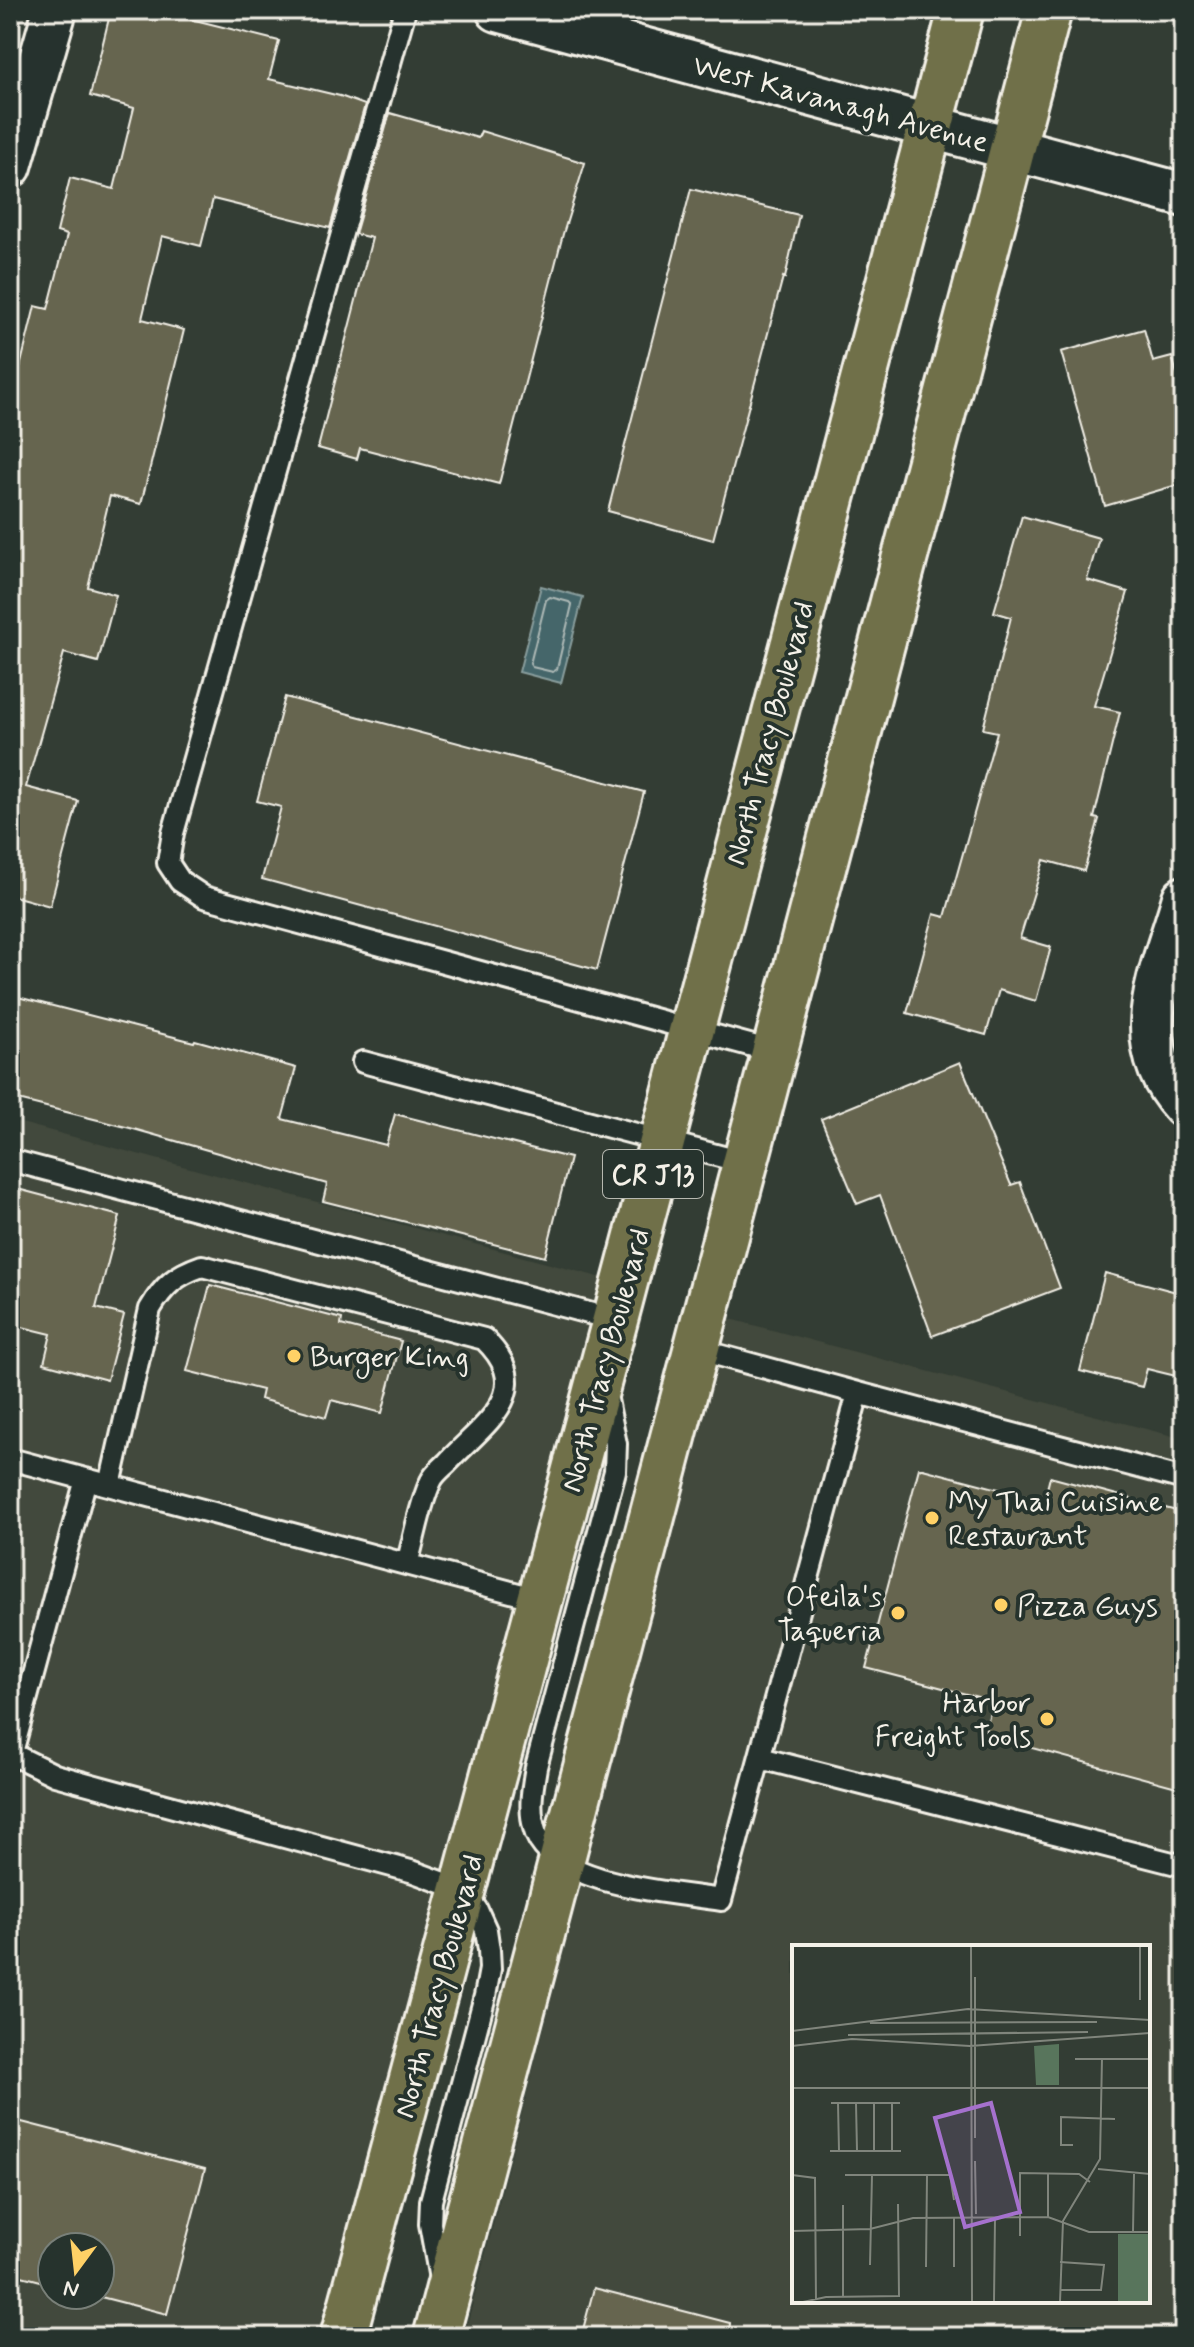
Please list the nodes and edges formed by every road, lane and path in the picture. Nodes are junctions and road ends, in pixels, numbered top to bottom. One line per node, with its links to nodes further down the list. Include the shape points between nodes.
1 (55, 10): 9 (street)
2 (405, 10): 12 (lane, via 168,863 180,881 204,897)
3 (498, 10): 6 (street, West Kavanagh Avenue)
4 (961, 10): 7 (main road, North Tracy Boulevard / CR J13)
5 (1049, 10): 8 (main road, CR J13)
6 (549, 17): 7 (street, West Kavanagh Avenue)
7 (930, 126): 8 (street, West Kavanagh Avenue); 12 (main road, North Tracy Boulevard / CR J13)
8 (1013, 150): 10 (street, West Kavanagh Avenue); 13 (main road, CR J13)
9 (10, 166)
10 (1184, 195)
11 (1184, 898): 15 (street, via 1150,1031 1165,1085)
12 (690, 1030): 13 (lane); 16 (main road, North Tracy Boulevard / CR J13)
13 (775, 1052): 18 (main road, CR J13)
14 (363, 1062): 16 (lane)
15 (1184, 1106)
16 (662, 1140): 18 (lane); 19 (main road, North Tracy Boulevard / CR J13)
17 (10, 1160): 19 (lane)
18 (746, 1163): 20 (main road, CR J13)
19 (615, 1320): 21 (main road, North Tracy Boulevard / CR J13)
20 (696, 1349): 22 (lane); 31 (main road, CR J13)
21 (601, 1372): 28 (main road, North Tracy Boulevard / CR J13); 31 (lane, via 616,1444 615,1471 532,1791 537,1837)
22 (858, 1393): 25 (lane); 30 (lane)
23 (10, 1459): 24 (lane)
24 (86, 1479): 26 (lane); 29 (lane)
25 (1184, 1479)
26 (110, 1485): 27 (lane); 27 (lane, via 150,1309 161,1289 179,1274 202,1266 484,1339 506,1370 506,1394 493,1419 431,1479)
27 (407, 1564): 28 (lane)
28 (541, 1600): 33 (main road, North Tracy Boulevard / CR J13)
29 (11, 1757): 33 (lane, via 55,1775 414,1872)
30 (760, 1758): 31 (lane, via 721,1900 611,1881); 32 (lane)
31 (561, 1862): 34 (main road, CR J13)
32 (1184, 1866)
33 (463, 1890): 34 (lane, via 486,1930 490,1969 431,2201); 35 (main road, North Tracy Boulevard / CR J13)
34 (440, 2320)
35 (343, 2337)

